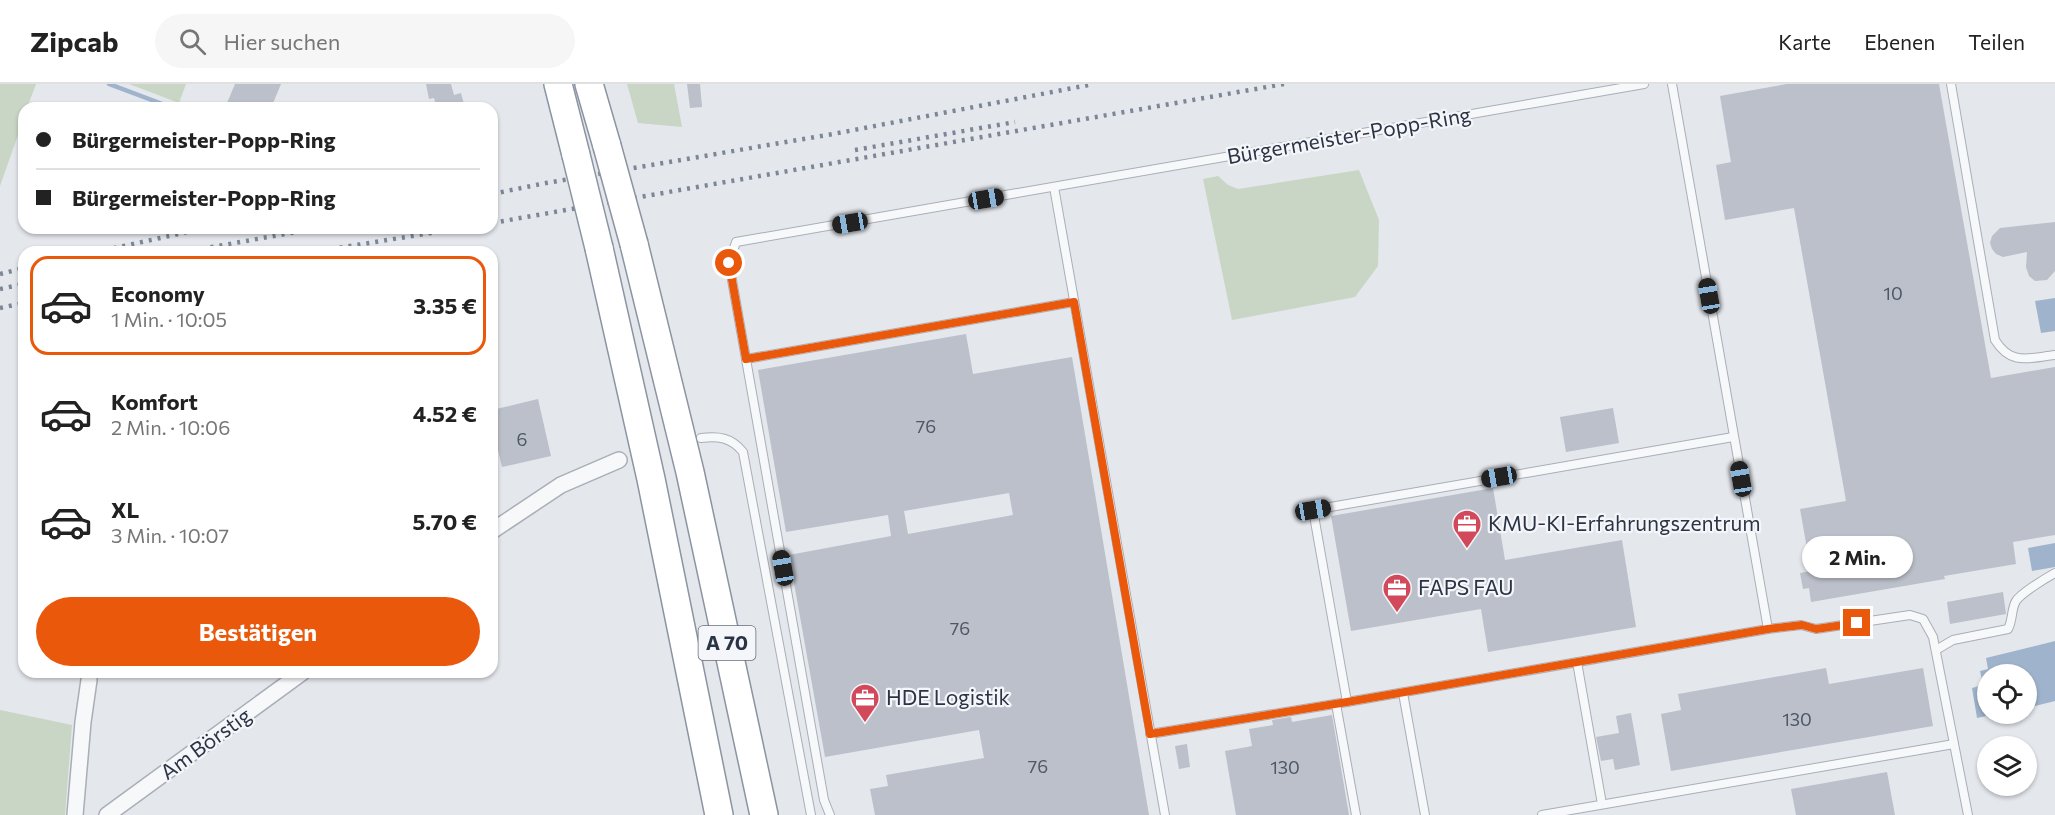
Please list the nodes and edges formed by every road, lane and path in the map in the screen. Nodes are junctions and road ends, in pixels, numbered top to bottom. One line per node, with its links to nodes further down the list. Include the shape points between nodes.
1 (558, 84): 28 (highway, A 70, bridge, via 651,479)
2 (590, 84): 29 (highway, A 70, bridge, via 678,419)
3 (1644, 84): 6 (lane, Bürgermeister-Popp-Ring)
4 (1672, 84): 10 (lane)
5 (1951, 84): 8 (lane, via 1995,340 2011,357)
6 (1054, 187): 7 (lane); 9 (lane, Bürgermeister-Popp-Ring, via 736,242 729,263)
7 (1074, 302): 9 (lane); 23 (lane)
8 (2055, 355)
9 (746, 359): 31 (lane, Bürgermeister-Popp-Ring, via 824,800)
10 (1733, 437): 15 (lane); 21 (lane, via 1313,510)
11 (701, 438): 30 (lane, via 726,438 743,452)
12 (619, 460): 13 (street, via 561,485)
13 (498, 527)
14 (2055, 573): 16 (lane, via 2016,602 2008,629 1953,640)
15 (1768, 629): 16 (lane, via 1802,625 1816,629 1918,616 1934,637); 17 (lane)
16 (1936, 650): 24 (lane)
17 (1577, 662): 20 (lane); 25 (lane)
18 (88, 678): 26 (street)
19 (295, 678): 27 (street, Am Börstig)
20 (1403, 693): 21 (lane); 34 (lane)
21 (1347, 702): 22 (lane)
22 (1336, 704): 23 (lane); 33 (lane)
23 (1150, 734): 32 (lane)
24 (1954, 744): 25 (lane); 36 (lane)
25 (1602, 804): 35 (lane)
26 (75, 815)
27 (107, 815)
28 (719, 815)
29 (764, 815)
30 (811, 815)
31 (830, 815)
32 (1165, 815)
33 (1356, 815)
34 (1425, 815)
35 (1542, 815)
36 (1968, 815)

